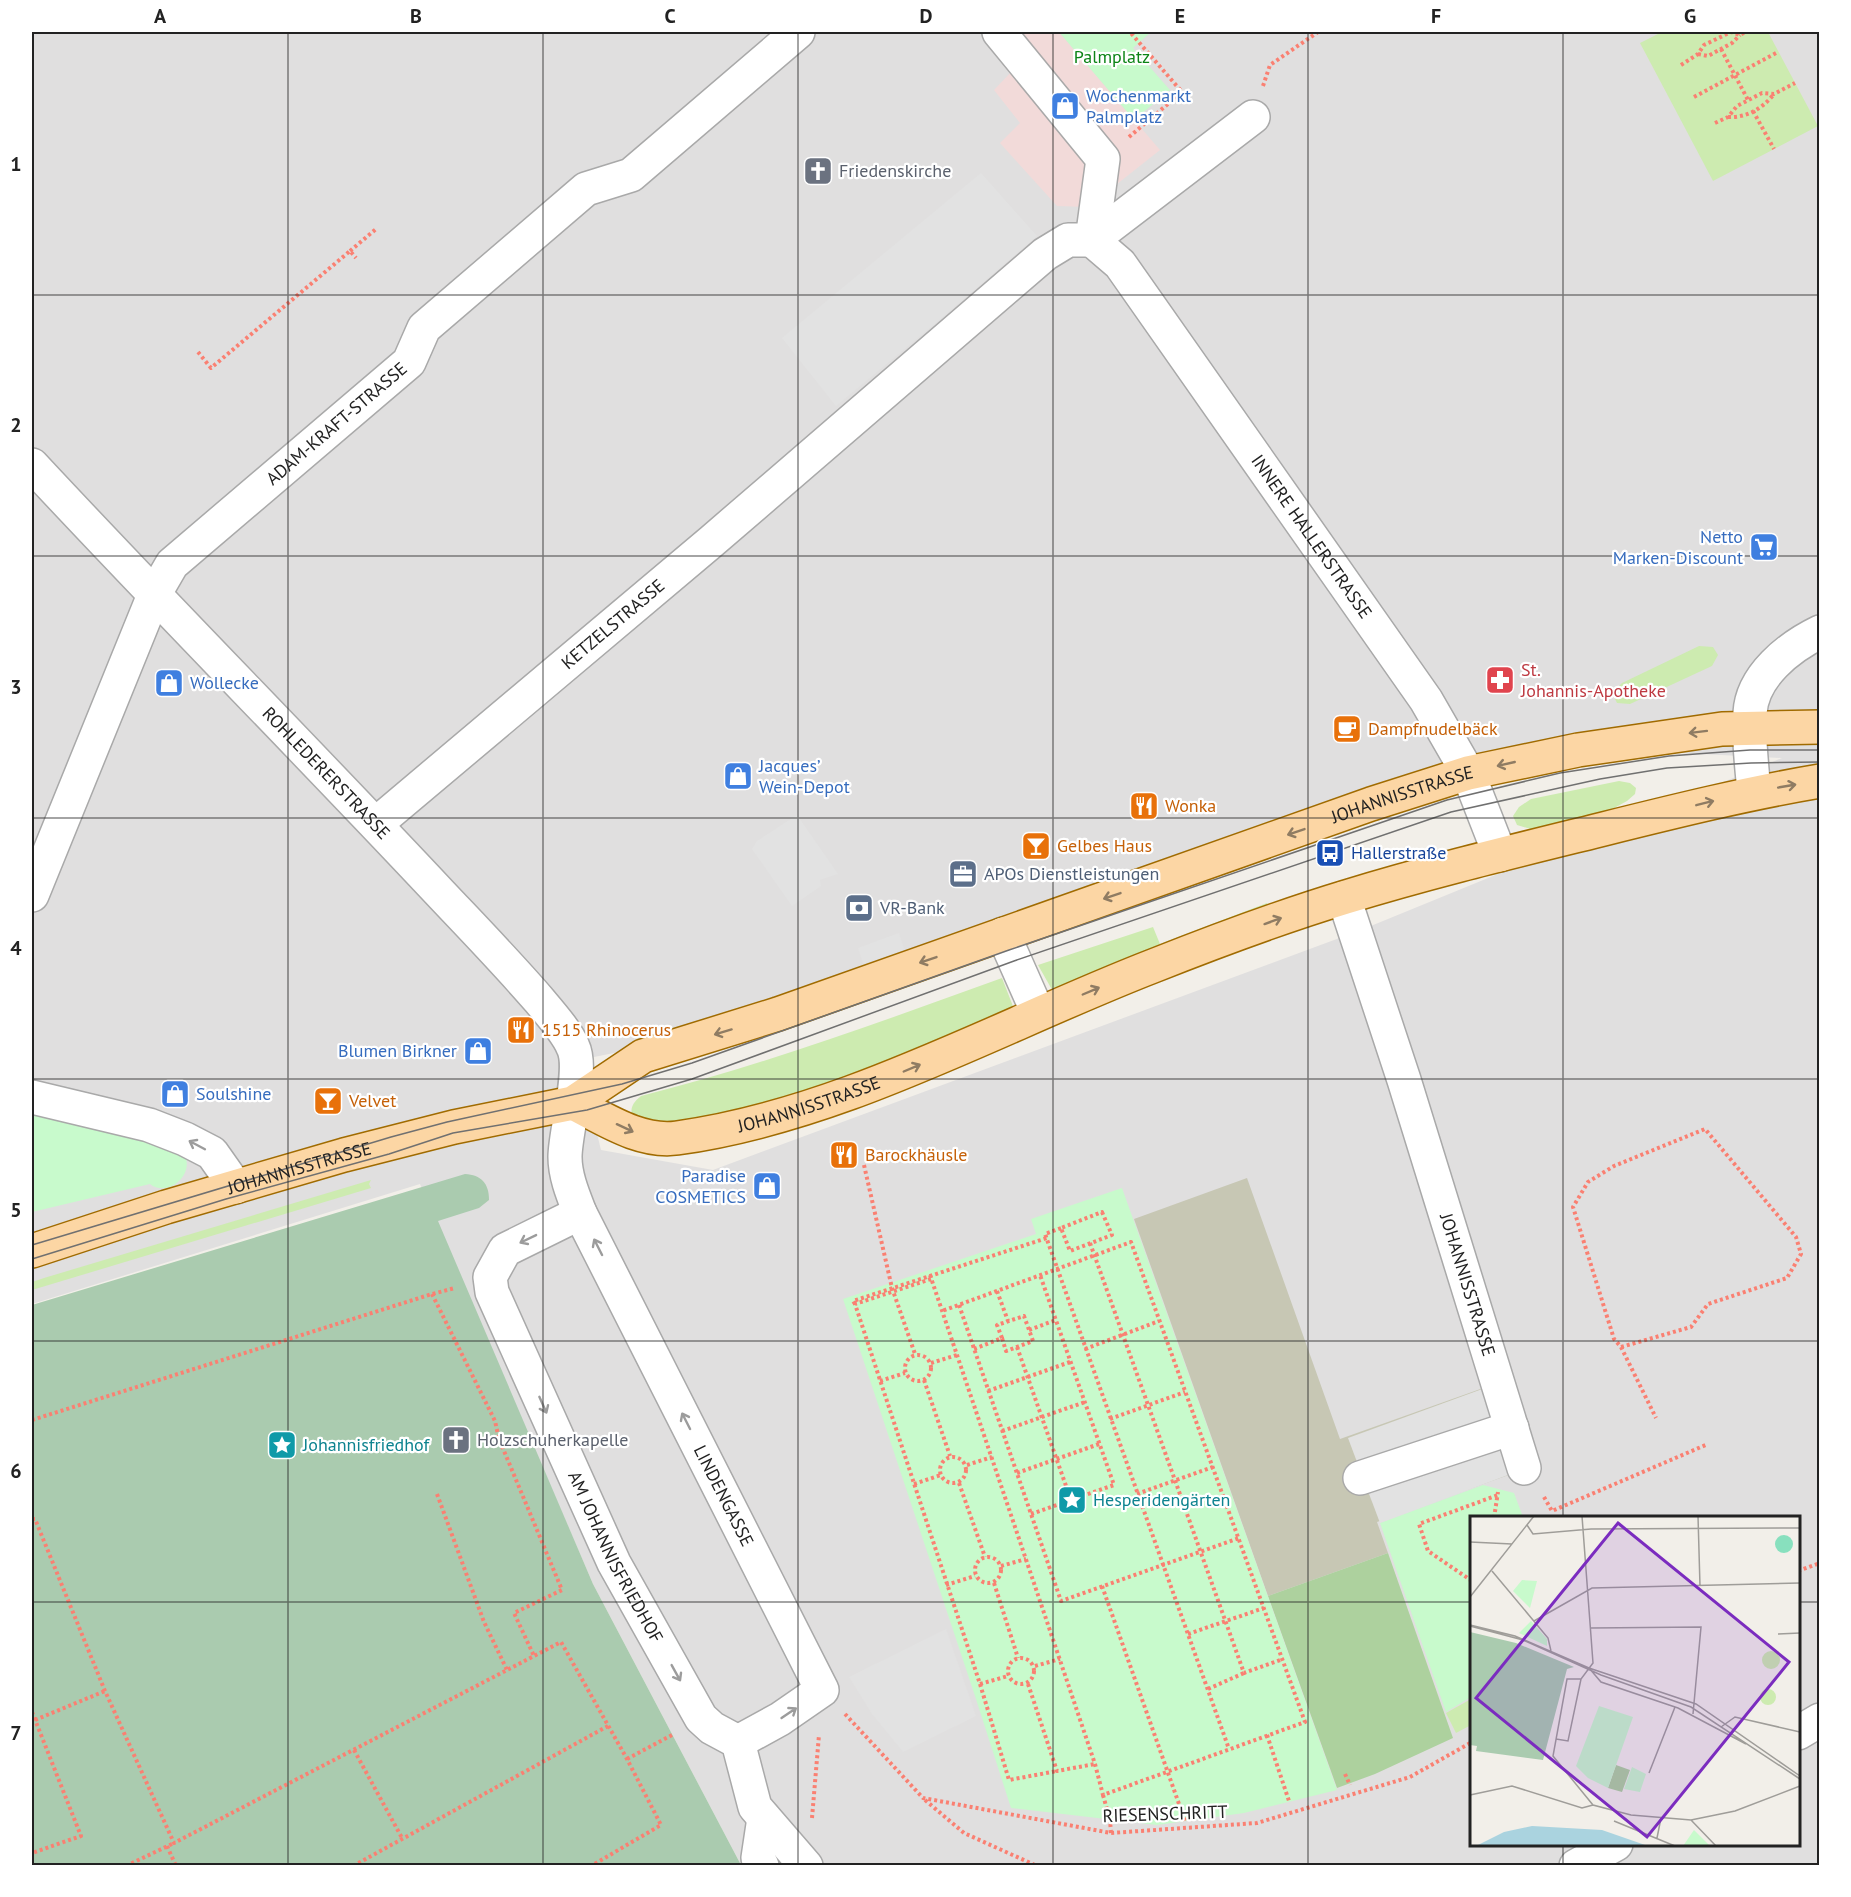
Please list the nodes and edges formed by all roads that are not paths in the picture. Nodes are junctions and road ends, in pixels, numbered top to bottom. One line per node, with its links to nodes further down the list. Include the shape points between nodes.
1 (798, 32): 6 (street, ADAM-KRAFT-STRASSE, via 631,175 586,189 424,328 409,362 172,564)
2 (999, 32): 4 (street, via 1103,159)
3 (1253, 117): 4 (street)
4 (1092, 240): 10 (street, INNERE HALLERSTRASSE, via 1127,273 1426,700); 13 (street, KETZELSTRASSE, via 1068,240 1045,254)
5 (32, 465): 6 (street, ROHLEDERERSTRASSE)
6 (154, 595): 13 (street, ROHLEDERERSTRASSE); 15 (street, ADAM-KRAFT-STRASSE)
7 (1820, 632): 8 (street, via 1789,650 1767,673 1754,695)
8 (1750, 728): 9 (main road, JOHANNISSTRASSE); 10 (main road, JOHANNISSTRASSE, one-way to 10, via 1631,741); 12 (street)
9 (1820, 728)
10 (1468, 773): 14 (street, INNERE HALLERSTRASSE); 17 (main road, JOHANNISSTRASSE, one-way to 17)
11 (1820, 781): 12 (main road, JOHANNISSTRASSE, one-way to 11)
12 (1754, 792): 14 (main road, JOHANNISSTRASSE, one-way to 12)
13 (376, 824): 20 (street, ROHLEDERERSTRASSE, via 522,980 574,1047)
14 (1500, 855): 16 (main road, JOHANNISSTRASSE)
15 (32, 895)
16 (1344, 898): 18 (main road, JOHANNISSTRASSE, one-way to 16, via 1288,915); 24 (street, JOHANNISSTRASSE)
17 (1003, 934): 18 (street); 20 (main road, JOHANNISSTRASSE, one-way to 20, via 738,1027 643,1056)
18 (1038, 1013): 20 (main road, JOHANNISSTRASSE, one-way to 18, via 647,1139 674,1139 731,1128 843,1096)
19 (32, 1097): 21 (street, one-way to 19, via 212,1153 186,1140 149,1125)
20 (573, 1103): 21 (main road, JOHANNISSTRASSE, via 410,1138); 22 (street, via 565,1158)
21 (236, 1187): 23 (main road, JOHANNISSTRASSE)
22 (580, 1213): 29 (street, LINDENGASSE, one-way to 22, via 822,1690); 29 (street, AM JOHANNISFRIEDHOF, one-way to 29, via 505,1250 490,1277 492,1292 614,1563 701,1718)
23 (32, 1251)
24 (1512, 1428): 25 (street, JOHANNISSTRASSE); 26 (street)
25 (1524, 1468)
26 (1360, 1478)
27 (1820, 1720): 28 (street)
28 (1800, 1731)
29 (738, 1742): 30 (street, via 755,1807)
30 (764, 1818): 32 (street); 33 (street, via 758,1858)
31 (1614, 1846): 34 (street)
32 (800, 1858)
33 (762, 1866)
34 (1576, 1866)

